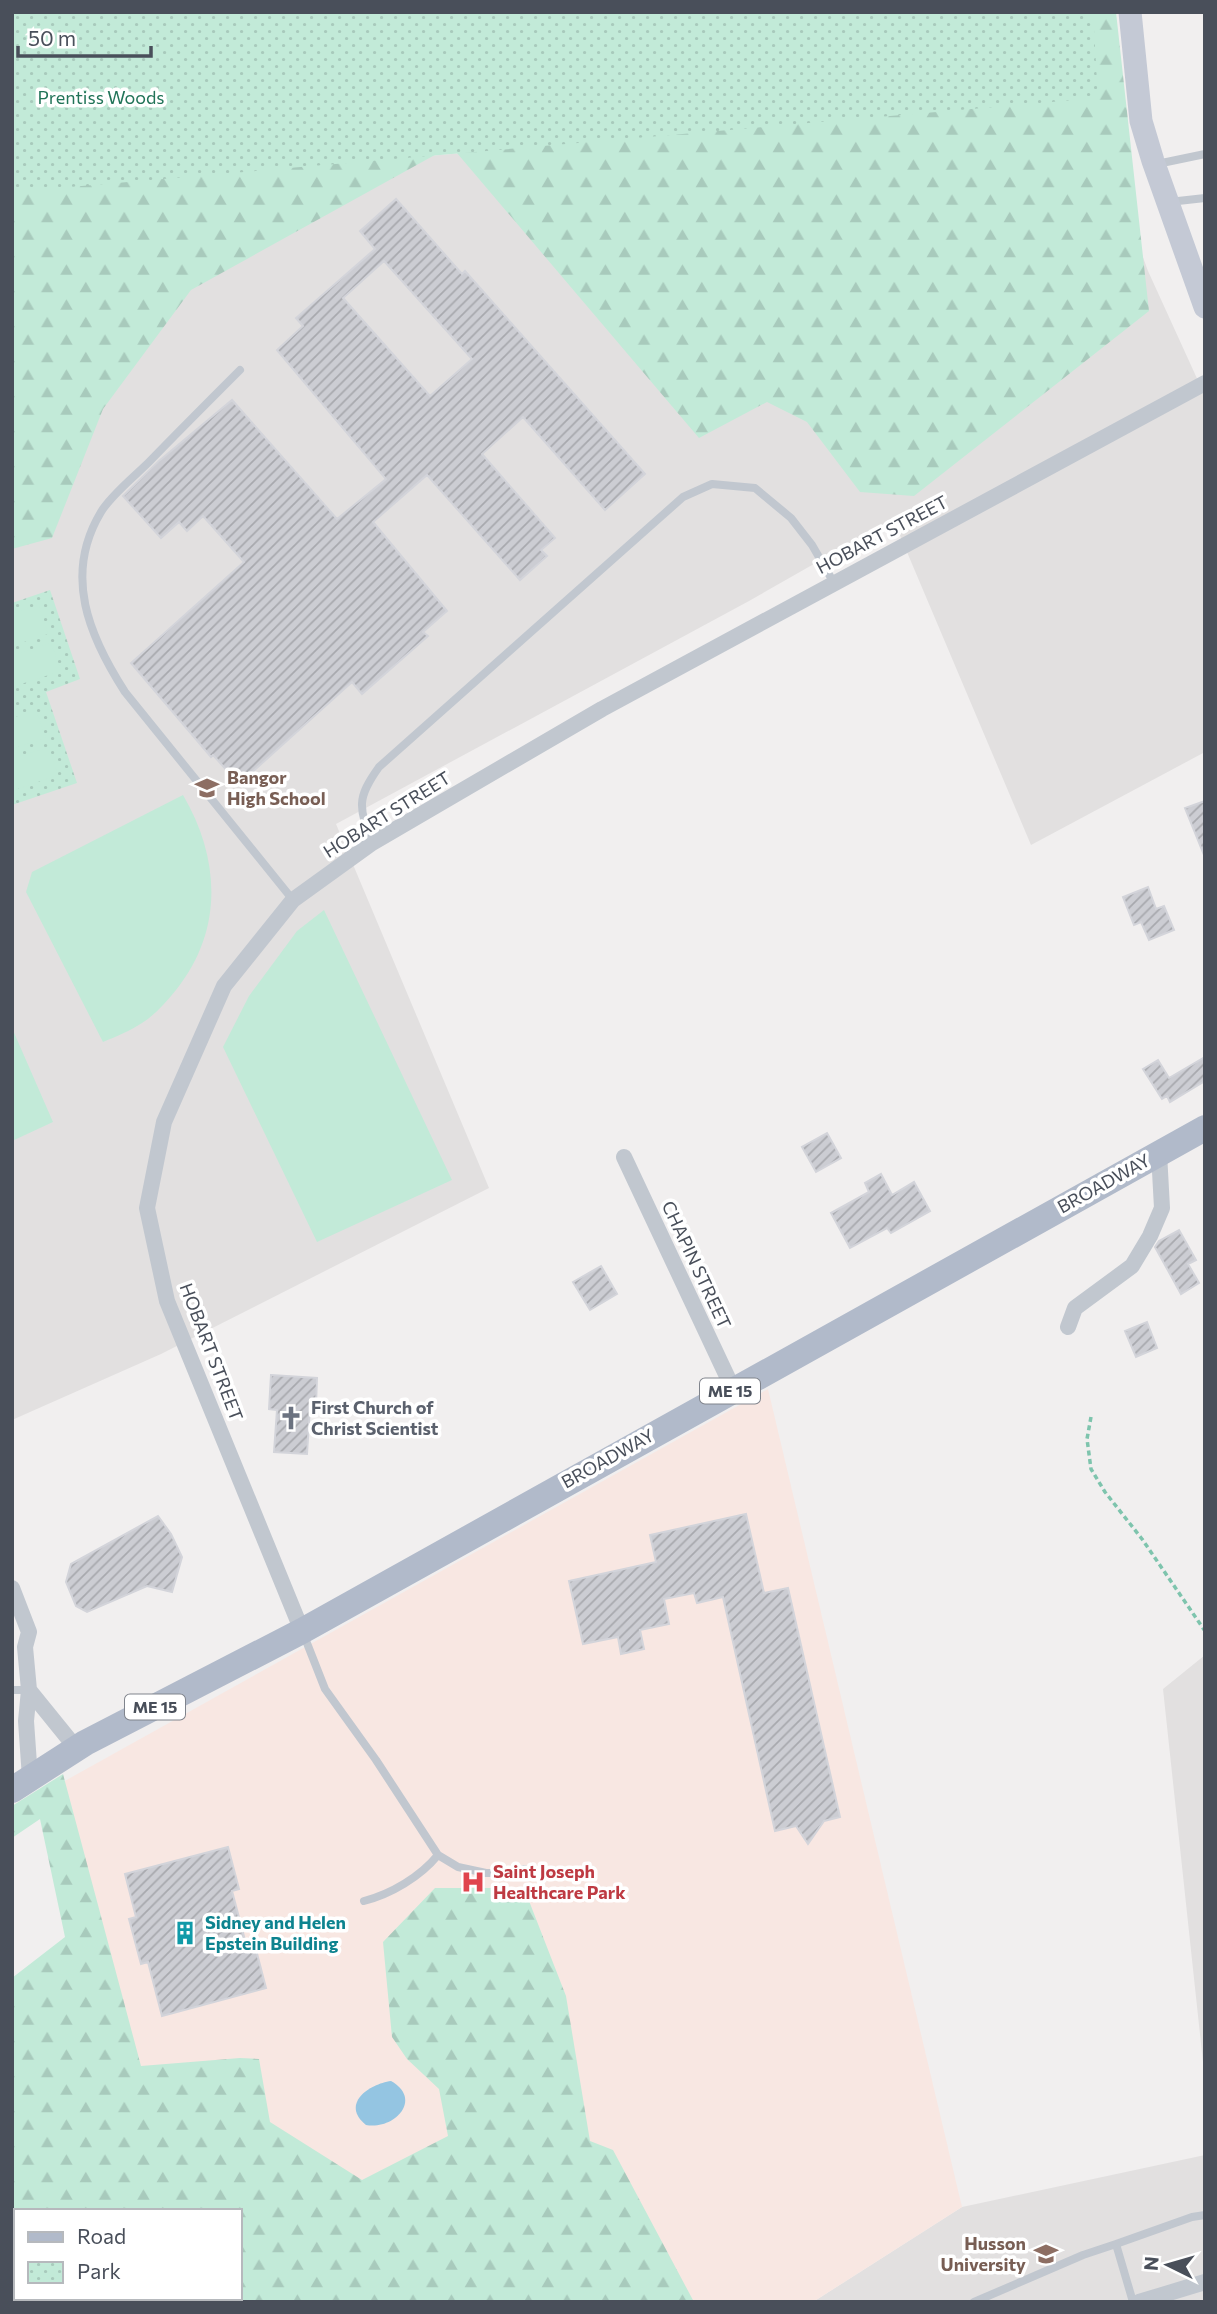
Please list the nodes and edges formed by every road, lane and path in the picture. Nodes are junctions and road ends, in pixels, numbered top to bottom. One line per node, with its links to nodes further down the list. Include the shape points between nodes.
1 (1130, 12): 3 (street, via 1141,121)
2 (1205, 154): 3 (lane)
3 (1154, 165): 5 (street)
4 (1205, 198): 5 (lane)
5 (1167, 202): 6 (street)
6 (1203, 299)
7 (240, 370): 11 (lane, via 102,510 84,548 81,589 107,663 125,692)
8 (1205, 383): 9 (street, HOBART STREET)
9 (834, 583): 10 (street, HOBART STREET, via 602,709); 10 (lane, via 791,518 755,488 712,484 683,497 379,767 364,789 362,814)
10 (372, 843): 11 (street, HOBART STREET)
11 (293, 901): 19 (street, HOBART STREET, via 224,986 164,1122 147,1208 167,1301)
12 (1205, 1128): 13 (main road, BROADWAY / ME 15)
13 (1159, 1153): 15 (street, via 1161,1208 1150,1236 1132,1266 1075,1308); 16 (main road, BROADWAY / ME 15)
14 (624, 1157): 16 (street, CHAPIN STREET)
15 (1068, 1327)
16 (733, 1389): 19 (main road, BROADWAY / ME 15)
17 (1091, 1417): 20 (path, via 1087,1439 1091,1469)
18 (12, 1588): 21 (street, via 29,1632)
19 (302, 1631): 24 (main road, BROADWAY / ME 15); 26 (lane, via 325,1689)
20 (1205, 1631)
21 (19, 1643): 23 (street)
22 (12, 1690): 23 (lane)
23 (30, 1690): 24 (street); 25 (street)
24 (76, 1748): 25 (main road, BROADWAY / ME 15)
25 (21, 1784)
26 (438, 1855): 27 (lane, via 458,1867 486,1873); 28 (lane, via 430,1866 383,1896)
27 (524, 1869)
28 (364, 1901)
29 (1205, 2215): 30 (lane)
30 (1116, 2244): 32 (lane); 33 (lane)
31 (1205, 2282): 34 (street)
32 (974, 2302)
33 (1133, 2302)
34 (1139, 2302)

